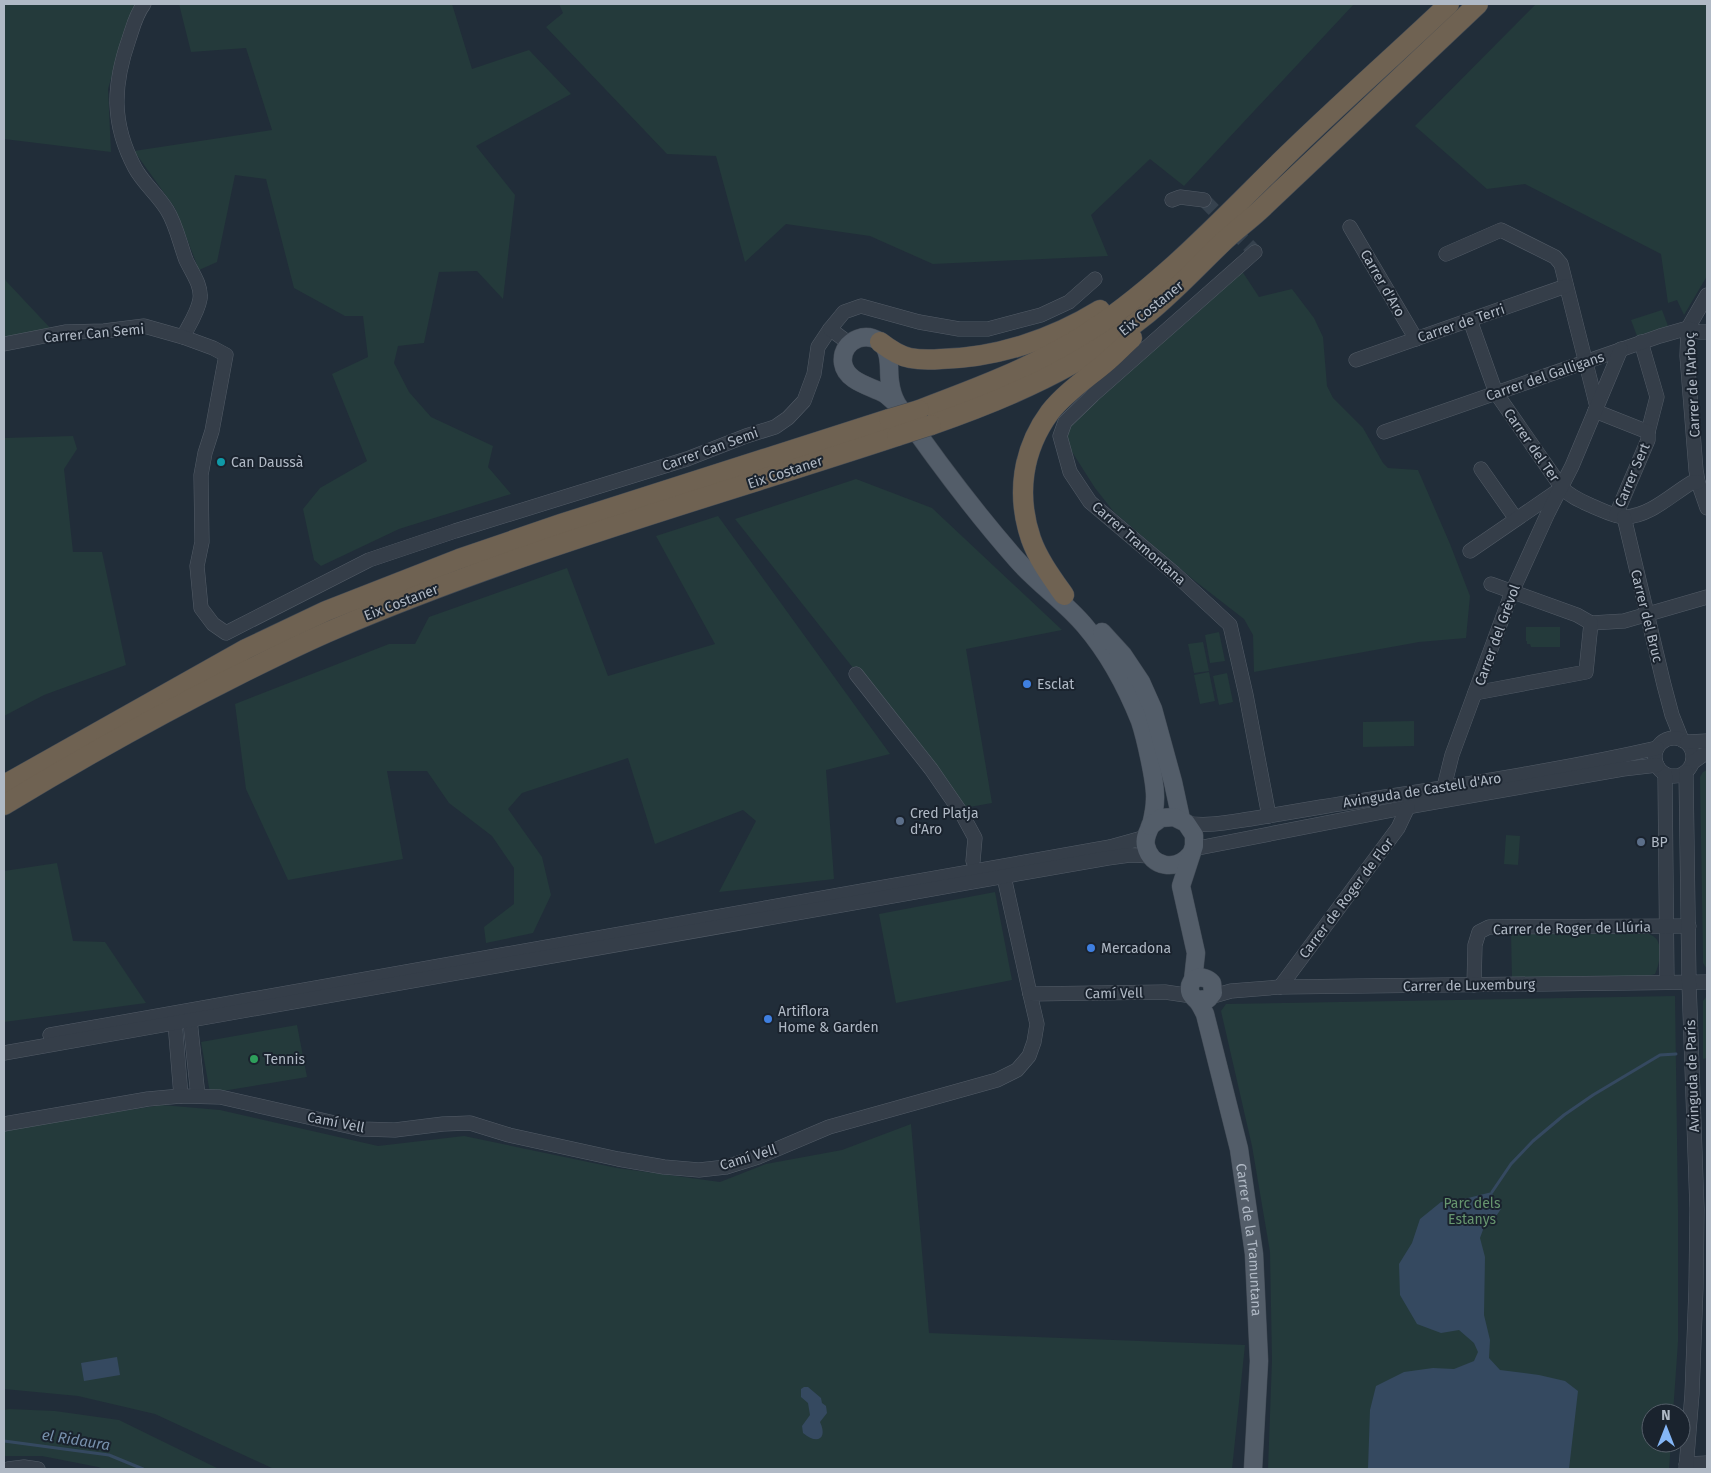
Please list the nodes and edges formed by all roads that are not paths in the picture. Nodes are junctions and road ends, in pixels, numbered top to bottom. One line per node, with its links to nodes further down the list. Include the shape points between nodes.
1 (144, 4): 18 (street, via 134,23 120,67 116,105 125,146 135,169 168,210 199,288 200,298)
2 (1449, 4): 4 (highway, Eix Costaner)
3 (1478, 4): 7 (highway, Eix Costaner)
4 (1280, 162): 20 (highway, via 1262,171 1190,240 1140,282 1084,320 1036,341 971,358 908,358); 31 (highway, Eix Costaner, via 1133,300 1056,352)
5 (1172, 200): 6 (street, via 1180,197)
6 (1204, 200)
7 (1259, 211): 31 (highway, Eix Costaner, via 1175,290 1094,352 1036,384 987,405); 45 (highway, via 1204,272 1073,389 1051,412 1033,440 1023,472 1023,504 1031,540)
8 (1350, 227): 19 (street, Carrer d'Aro)
9 (1255, 252): 63 (street, Carrer Tramontana, via 1093,395 1065,422 1060,436 1070,472 1090,502 1230,625)
10 (1446, 254): 12 (street, via 1501,230 1555,257 1561,264)
11 (1095, 278): 16 (street, Carrer Can Semi, via 1069,302 1040,315 988,329 959,329 919,322 861,306 844,312)
12 (1566, 286): 14 (street, Carrer de Terri); 26 (street)
13 (1707, 296): 15 (street, Carrer de l'Arboç)
14 (1470, 320): 19 (street, Carrer de Terri); 29 (street, Carrer del Ter)
15 (1688, 328): 17 (street, Carrer del Galligans); 21 (street, Carrer del Galligans); 36 (street, Carrer de l'Arboç, via 1687,356)
16 (830, 329): 18 (street, Carrer Can Semi, via 818,347 814,374 804,401 775,427 687,459 369,560 226,633 213,624 202,608 197,566 202,542 201,475 226,355); 23 (street)
17 (1707, 332)
18 (183, 337): 22 (street, Carrer Can Semi, via 144,326 65,332)
19 (1416, 338): 25 (street, Carrer de Terri)
20 (880, 342): 23 (main road, via 863,337); 27 (main road, via 887,352)
21 (1641, 342): 24 (street, Carrer del Galligans); 34 (street, via 1657,397)
22 (4, 344)
23 (850, 344): 28 (main road, via 844,354 844,366 850,376)
24 (1621, 349): 26 (street, Carrer del Galligans); 30 (street, Carrer del Grèvol)
25 (1356, 360)
26 (1585, 362): 29 (street, Carrer del Galligans); 30 (street)
27 (888, 363): 28 (main road, via 878,379); 32 (main road)
28 (860, 382): 32 (main road, via 886,395)
29 (1496, 393): 33 (street, Carrer del Galligans); 37 (street, Carrer del Ter)
30 (1596, 409): 34 (street, Carrer Sert); 37 (street, Carrer del Grèvol)
31 (925, 417): 32 (highway, Eix Costaner, bridge)
32 (894, 419): 42 (main road, via 937,461); 58 (highway, Eix Costaner, via 342,626 213,688); 59 (highway, Eix Costaner, via 459,558 326,611 230,657)
33 (1384, 432)
34 (1648, 432): 39 (street, Carrer Sert, via 1648,440)
35 (1481, 469): 40 (street)
36 (1700, 473): 38 (street, Carrer de l'Arboç); 39 (street, via 1691,483 1653,508 1633,516)
37 (1562, 488): 39 (street, via 1570,496); 40 (street); 44 (street, Carrer del Grèvol)
38 (1707, 508)
39 (1620, 516): 47 (street, Carrer del Bruc)
40 (1516, 519): 41 (street)
41 (1470, 551)
42 (1025, 568): 45 (main road); 66 (main road, via 1084,625 1121,678 1140,723 1152,773 1156,798)
43 (1491, 584): 44 (street)
44 (1512, 592): 48 (street); 50 (street, Carrer del Grèvol)
45 (1064, 596): 65 (main road, via 1106,635 1141,682 1153,709)
46 (1707, 597): 47 (street)
47 (1647, 614): 48 (street, via 1624,621); 51 (street, Carrer del Bruc)
48 (1591, 623): 50 (street, via 1586,672)
49 (856, 674): 69 (street, via 962,814 975,838)
50 (1475, 693): 60 (street, Carrer del Grèvol)
51 (1672, 715): 52 (street, Carrer del Bruc); 54 (street, Carrer del Bruc, via 1671,728)
52 (1684, 741): 53 (street); 54 (street, via 1676,738); 56 (street, via 1692,751)
53 (1707, 741)
54 (1661, 744): 57 (street, via 1656,760); 60 (street, Avinguda de Castell d'Aro, via 1621,757)
55 (1707, 754): 56 (street)
56 (1690, 767): 57 (street, via 1676,776); 73 (street, Avinguda de París)
57 (1661, 770): 62 (street, Avinguda de Castell d'Aro, via 1623,769); 72 (street)
58 (52, 776): 61 (highway, Eix Costaner); 64 (highway, via 39,794)
59 (4, 785)
60 (1444, 787): 63 (street, Avinguda de Castell d'Aro)
61 (4, 805)
62 (1408, 807): 67 (street, Avinguda de Castell d'Aro); 78 (street, Carrer de Roger de Flor, via 1398,828)
63 (1269, 816): 65 (street, Avinguda de Castell d'Aro, via 1225,823 1193,824)
64 (4, 821)
65 (1184, 821): 66 (main road, via 1164,817); 67 (main road, via 1194,835)
66 (1148, 832): 68 (main road, via 1147,849); 83 (street, via 1110,847)
67 (1192, 852): 68 (main road, via 1186,860 1168,866); 71 (main road)
68 (1156, 860): 70 (street, via 1130,855); 71 (main road)
69 (973, 861)
70 (1004, 877): 80 (street); 81 (street)
71 (1181, 886): 79 (main road, Carrer de la Tramuntana)
72 (1667, 926): 73 (street, Carrer de Roger de Llúria); 74 (street); 77 (street, Carrer de Roger de Llúria, via 1489,927 1479,932 1475,945)
73 (1689, 926): 75 (street, Avinguda de París)
74 (1667, 982): 75 (street, Carrer de Luxemburg); 77 (street, Carrer de Luxemburg)
75 (1689, 982): 76 (street, Carrer de Luxemburg); 88 (street, Avinguda de París)
76 (1707, 982)
77 (1474, 984): 78 (street, Carrer de Luxemburg)
78 (1280, 987): 79 (street, Carrer de Luxemburg)
79 (1202, 993): 80 (street, Camí Vell); 93 (main road, Carrer de la Tramuntana, via 1239,1149 1254,1254 1259,1361)
80 (1030, 994): 86 (street, Camí Vell, via 1037,1024 1034,1042 1029,1056 1017,1070 998,1080 829,1127 726,1167 664,1167 509,1135 470,1123 395,1130 362,1129 220,1097)
81 (190, 1020): 82 (street); 86 (street)
82 (175, 1023): 84 (street); 85 (street)
83 (4, 1044)
84 (4, 1053)
85 (181, 1096): 86 (street, Camí Vell); 87 (street, Camí Vell, via 105,1105)
86 (198, 1096)
87 (4, 1124)
88 (1702, 1209): 90 (street, Avinguda de París)
89 (1707, 1463): 90 (street)
90 (1686, 1466)
91 (8, 1469): 92 (street)
92 (38, 1469)
93 (1253, 1469)

